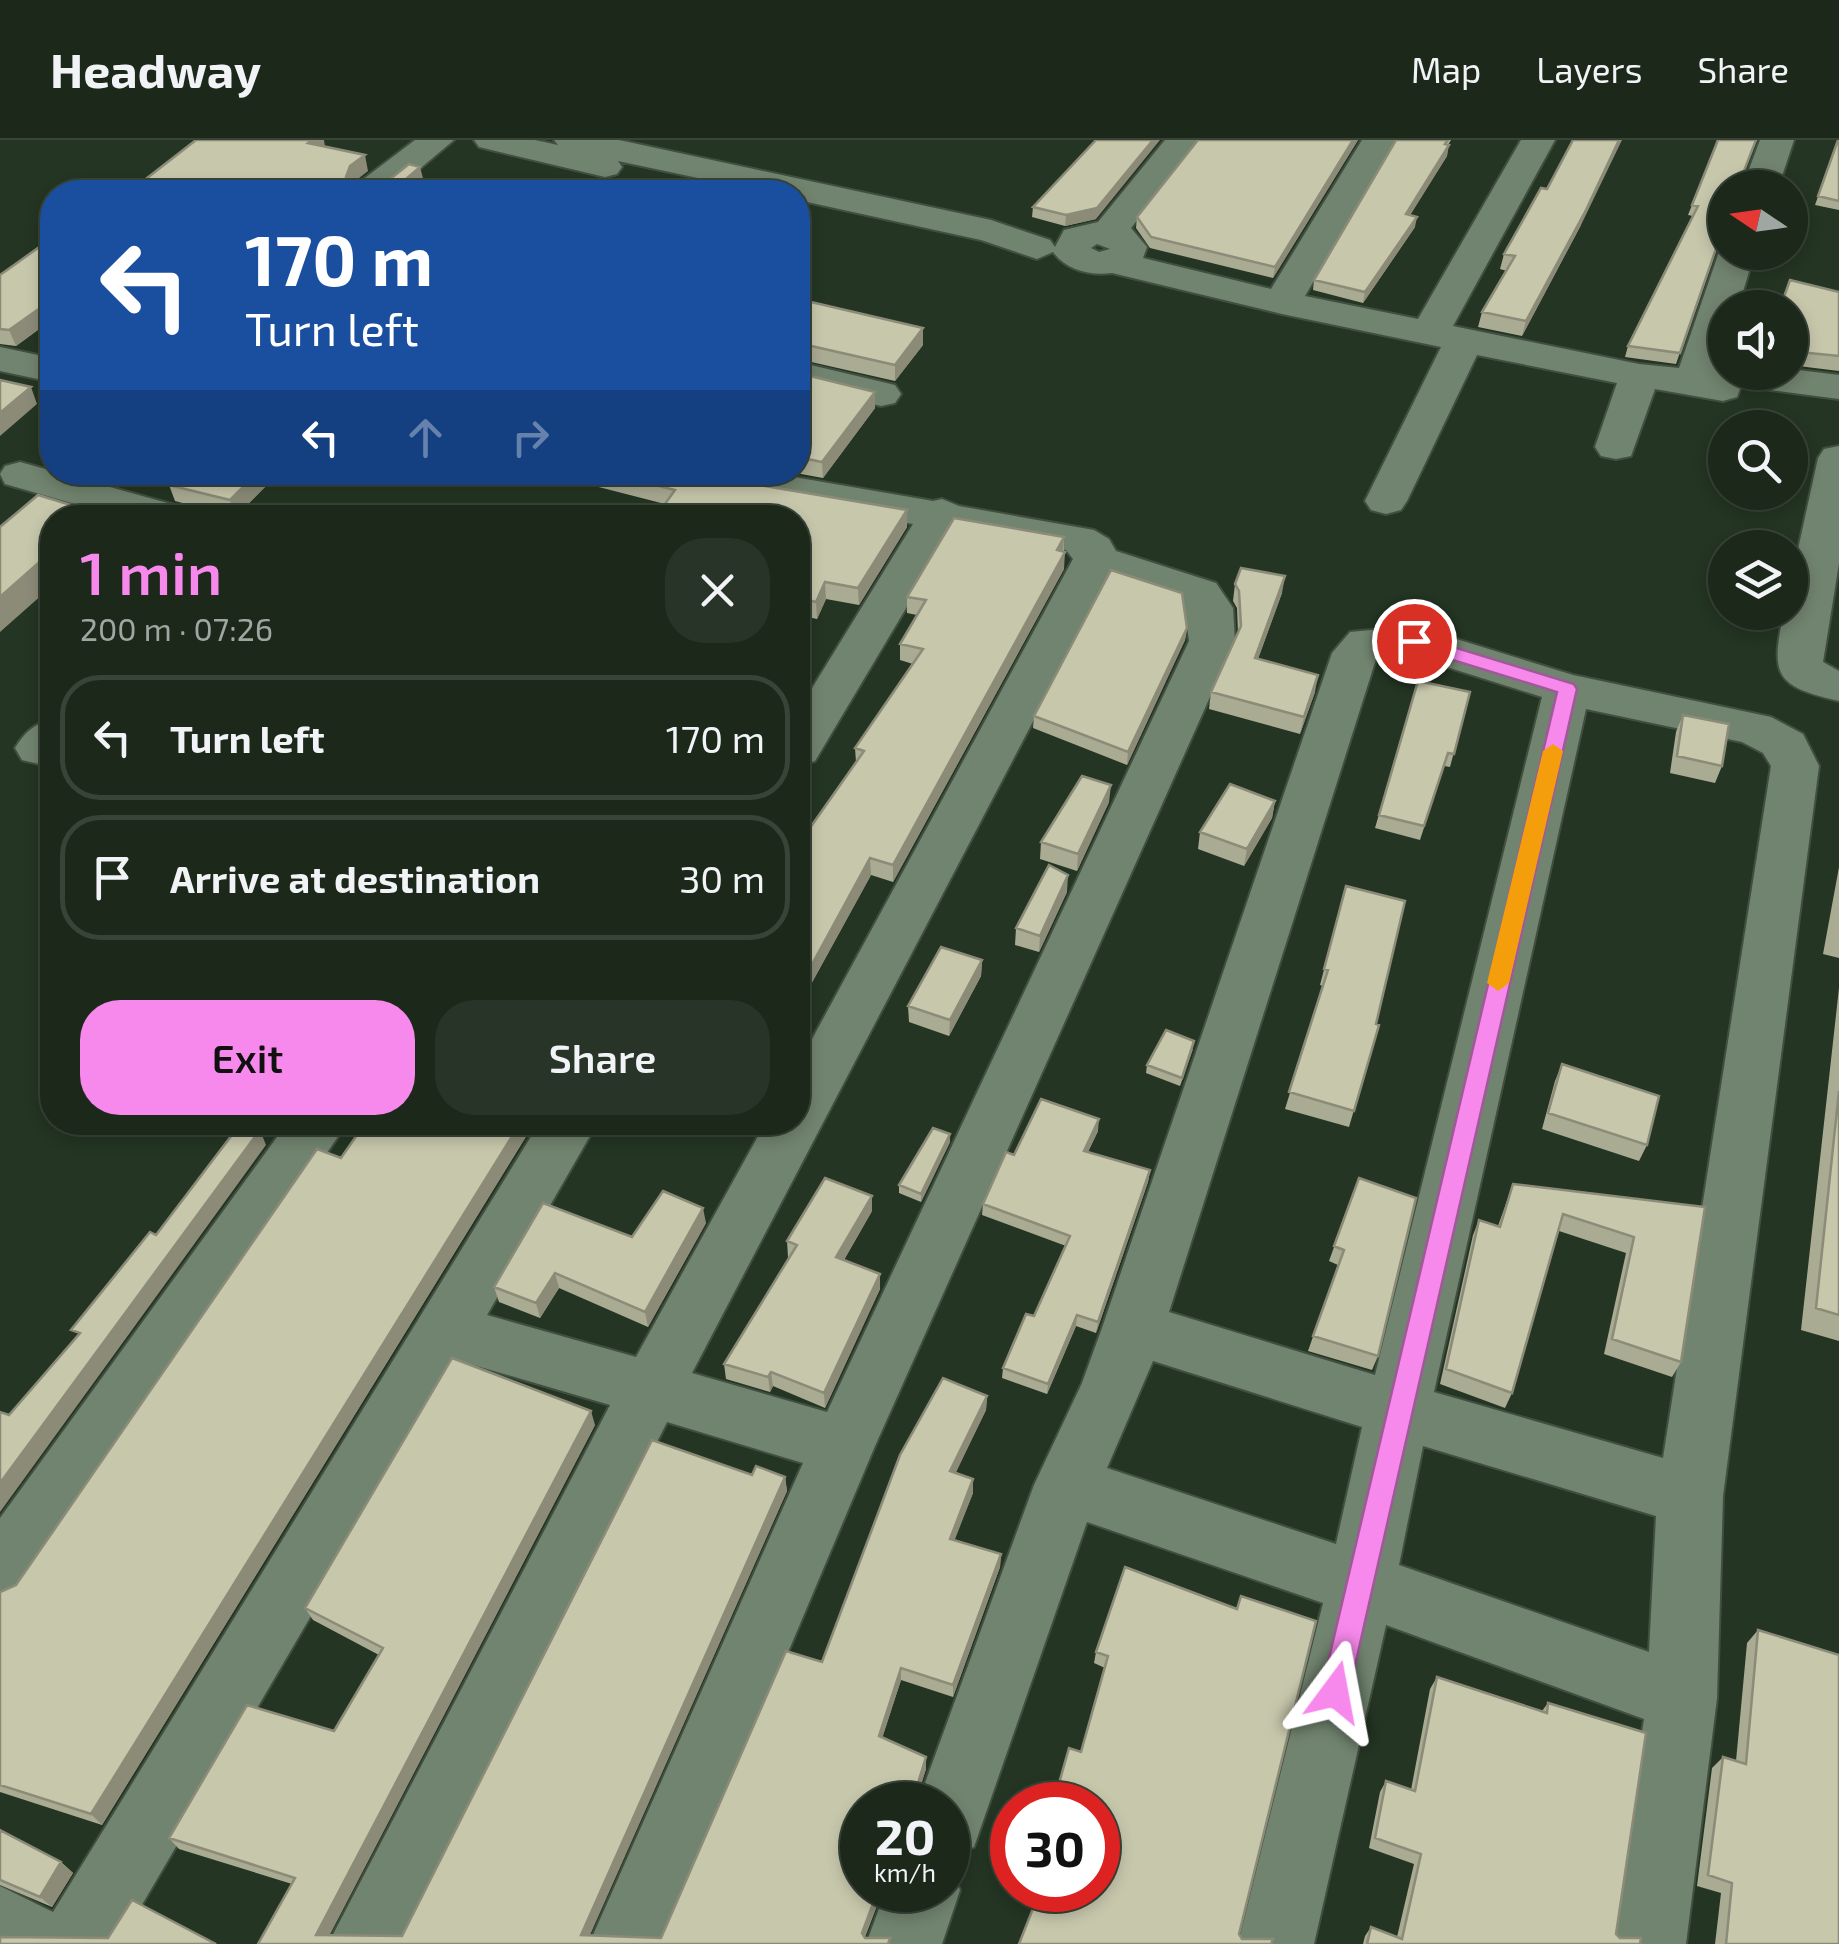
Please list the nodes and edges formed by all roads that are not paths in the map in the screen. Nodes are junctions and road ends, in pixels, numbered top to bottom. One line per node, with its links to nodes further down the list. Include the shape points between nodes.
1 (438, 140): 11 (street)
2 (491, 140): 12 (street)
3 (572, 140): 13 (street)
4 (1183, 140): 16 (street)
5 (1379, 140): 18 (street)
6 (1538, 140): 19 (street)
7 (1776, 140): 9 (street)
8 (1800, 140): 10 (street)
9 (1766, 170)
10 (1791, 170)
11 (386, 180)
12 (667, 180)
13 (756, 180)
14 (810, 192): 17 (street)
15 (810, 213): 17 (street, via 978,250)
16 (1111, 248): 17 (street, via 1091,262); 18 (street)
17 (1054, 250)
18 (1282, 304): 19 (street)
19 (1447, 336): 22 (street); 35 (street)
20 (0, 359): 21 (street)
21 (40, 367)
22 (1639, 376): 23 (street); 30 (street)
23 (1708, 376)
24 (810, 377): 28 (street)
25 (1808, 384): 26 (street)
26 (1839, 387)
27 (1769, 390): 29 (street)
28 (881, 394)
29 (1839, 409)
30 (1616, 447)
31 (40, 458): 33 (street)
32 (1839, 458): 40 (street, via 1800,668)
33 (10, 483): 37 (street)
34 (733, 485): 36 (street)
35 (1386, 501)
36 (756, 502): 38 (street)
37 (113, 505)
38 (942, 512): 39 (street, via 1079,539 1091,544); 42 (street)
39 (1095, 559): 43 (street); 51 (street, via 1200,592 1210,608 1212,641)
40 (1839, 686)
41 (1568, 689): 47 (street, via 1414,641 1366,642 1355,653); 50 (street); 53 (street, via 1754,728 1782,740 1795,766)
42 (810, 729)
43 (810, 1094)
44 (311, 1135): 54 (street)
45 (562, 1135): 48 (street)
46 (788, 1135): 49 (street)
47 (1133, 1328): 50 (street); 52 (street)
48 (444, 1329): 49 (street); 61 (street)
49 (652, 1388): 51 (street); 62 (street)
50 (1398, 1410): 53 (street); 55 (street)
51 (843, 1446): 63 (street)
52 (1067, 1485): 55 (street); 57 (street)
53 (1690, 1496): 56 (street)
54 (0, 1573)
55 (1360, 1584): 56 (street); 65 (street)
56 (1682, 1698): 66 (street)
57 (962, 1782)
58 (915, 1912): 64 (street)
59 (0, 1924): 60 (street)
60 (36, 1944)
61 (77, 1944)
62 (366, 1944)
63 (627, 1944)
64 (904, 1944)
65 (1276, 1944)
66 (1648, 1944)

